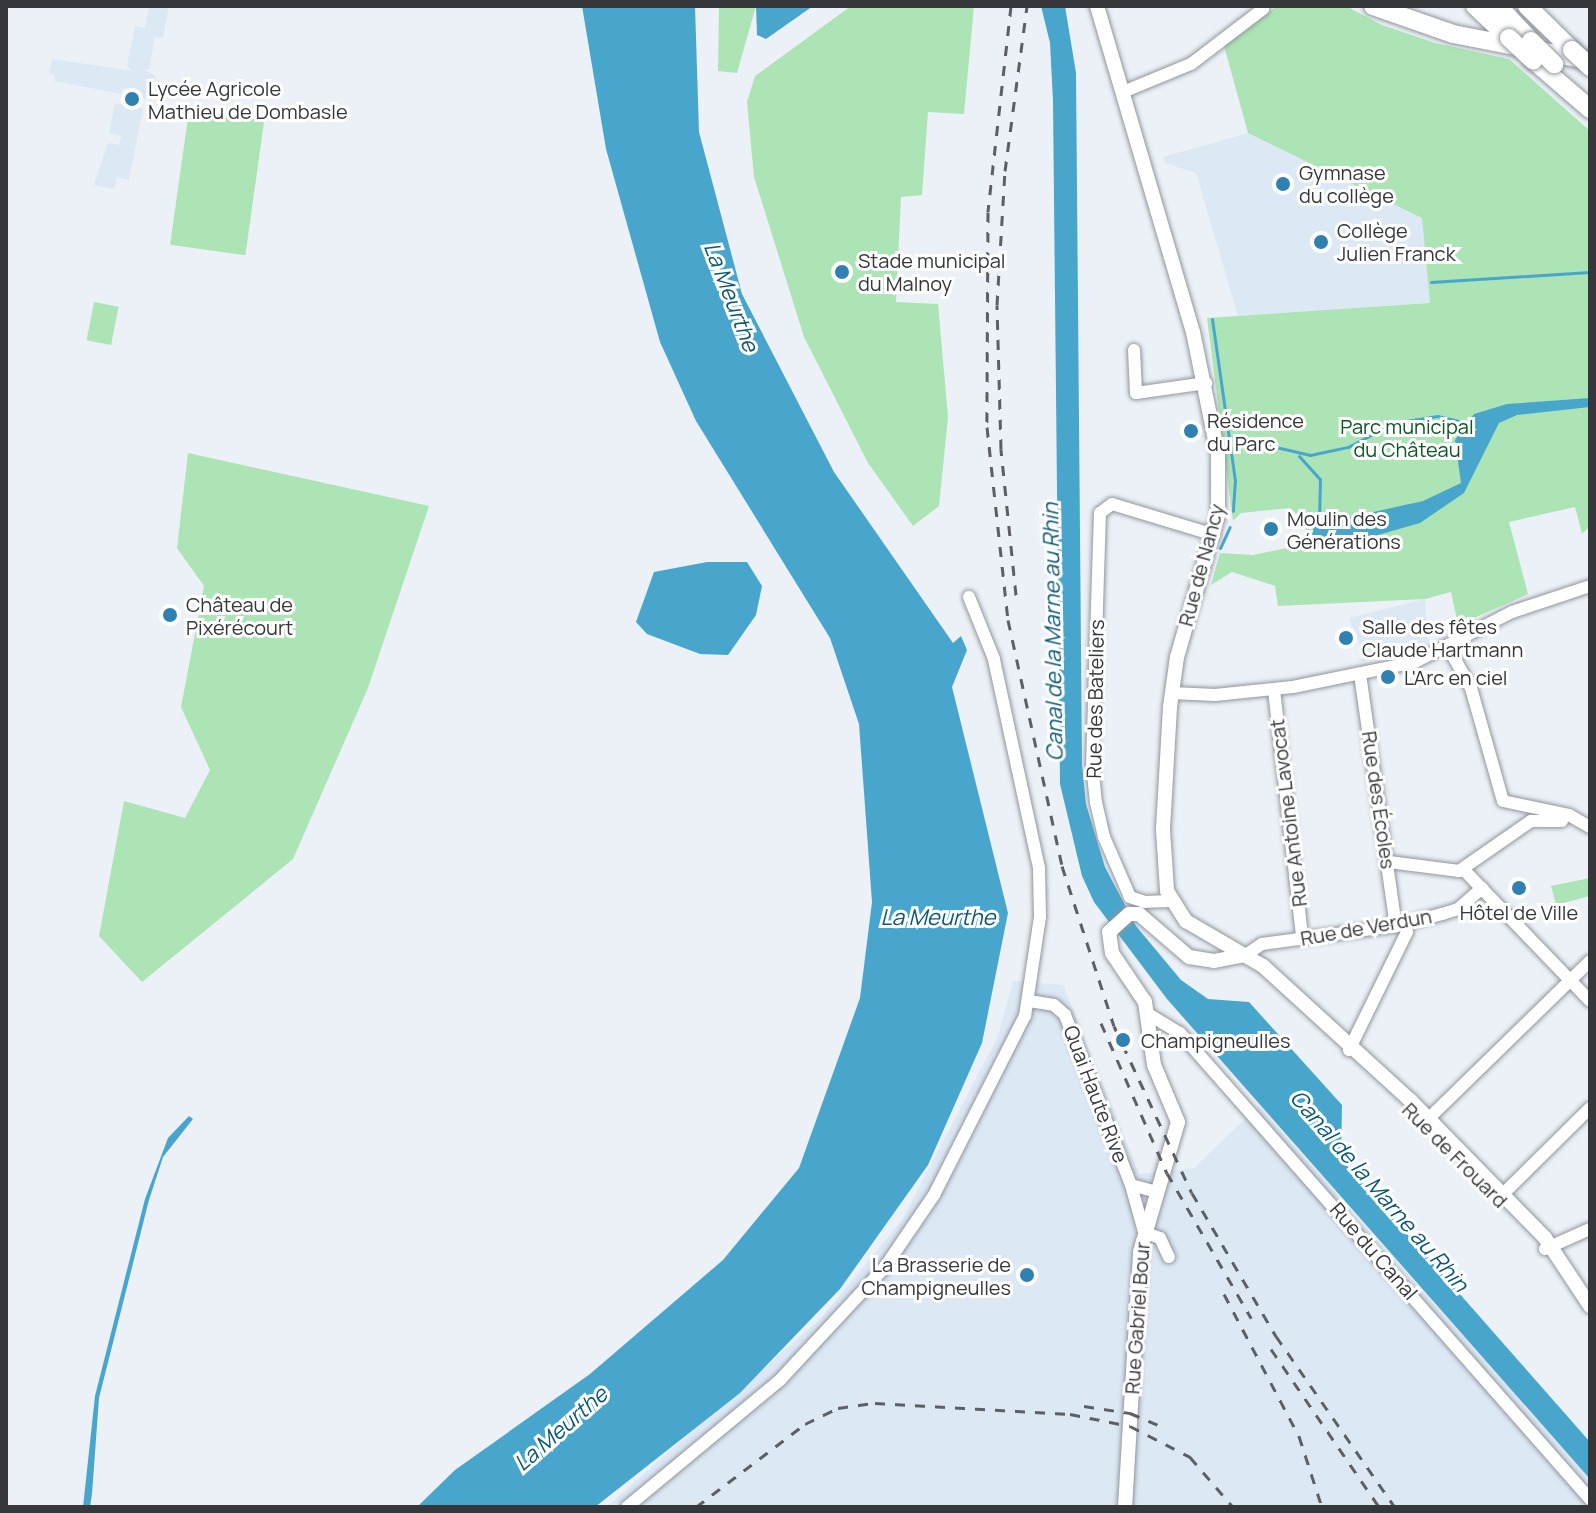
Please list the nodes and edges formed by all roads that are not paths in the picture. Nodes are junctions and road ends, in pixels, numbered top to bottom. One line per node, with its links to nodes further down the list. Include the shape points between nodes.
1 (1097, 6): 10 (main road, Rue de Nancy)
2 (1373, 6): 8 (highway, via 1453,34)
3 (1475, 6): 7 (highway, bridge, via 1509,38)
4 (1498, 6): 7 (highway)
5 (1527, 6): 9 (highway, bridge)
6 (1263, 9): 10 (street, via 1191,64)
7 (1532, 51): 11 (highway, bridge); 12 (highway)
8 (1590, 61)
9 (1590, 67)
10 (1123, 92): 14 (main road, Rue de Nancy)
11 (1590, 95)
12 (1590, 109)
13 (1134, 350): 14 (street, via 1136,393)
14 (1206, 383): 15 (main road, Rue de Nancy, via 1220,476)
15 (1214, 535): 21 (main road, Rue de Nancy, via 1177,657); 27 (street, Rue des Bateliers, via 1107,505 1100,513 1092,766 1096,803 1104,837 1130,897)
16 (1590, 586): 18 (street, via 1512,612)
17 (969, 597): 35 (street, via 994,659 1039,868 1040,917)
18 (1448, 647): 19 (street, via 1423,659); 22 (street, via 1471,688 1503,801)
19 (1360, 674): 20 (street); 24 (street, Rue des Écoles, via 1374,792)
20 (1274, 690): 21 (street); 29 (street, Rue Antoine Lavocat)
21 (1172, 693): 27 (main road, Rue de Nancy, via 1163,830)
22 (1575, 820): 23 (street); 25 (street, via 1531,821)
23 (1590, 827)
24 (1389, 862): 25 (street); 28 (street, Rue des Écoles)
25 (1464, 870): 26 (street)
26 (1482, 888): 28 (street, Rue de Verdun, via 1458,909); 34 (street)
27 (1170, 901): 30 (main road, via 1186,921)
28 (1401, 924): 29 (street, Rue de Verdun); 38 (street, via 1407,932)
29 (1302, 937): 31 (street, Rue de Verdun, via 1262,944)
30 (1216, 939): 31 (main road); 32 (main road)
31 (1246, 955): 32 (main road); 38 (main road, Rue de Frouard)
32 (1200, 959): 37 (main road, Rue Gabriel Bour, via 1181,953 1149,919 1131,914 1112,927 1112,955 1136,982)
33 (1590, 961): 34 (street)
34 (1571, 980): 36 (street); 40 (street)
35 (1029, 1001): 41 (street, Quai Haute Rive, via 1054,1005 1065,1015); 51 (street, via 934,1195 885,1267 780,1380)
36 (1590, 1001)
37 (1148, 1014): 42 (main road, Rue Gabriel Bour, via 1154,1065 1178,1122); 50 (street, Rue du Canal, via 1180,1033)
38 (1351, 1048): 40 (main road, Rue de Frouard)
39 (1590, 1108): 43 (street)
40 (1426, 1120): 43 (main road, Rue de Frouard)
41 (1133, 1191): 42 (street, Quai Haute Rive); 45 (street)
42 (1155, 1196): 45 (main road, Rue Gabriel Bour)
43 (1501, 1196): 46 (main road, Rue de Frouard)
44 (1590, 1229): 46 (street)
45 (1144, 1232): 47 (street, via 1160,1238); 52 (main road, Rue Gabriel Bour)
46 (1548, 1247): 48 (main road, Rue de Frouard); 49 (main road, Rue de Frouard)
47 (1169, 1257)
48 (1590, 1306)
49 (1590, 1317)
50 (1590, 1499)
51 (627, 1507)
52 (1125, 1507)

